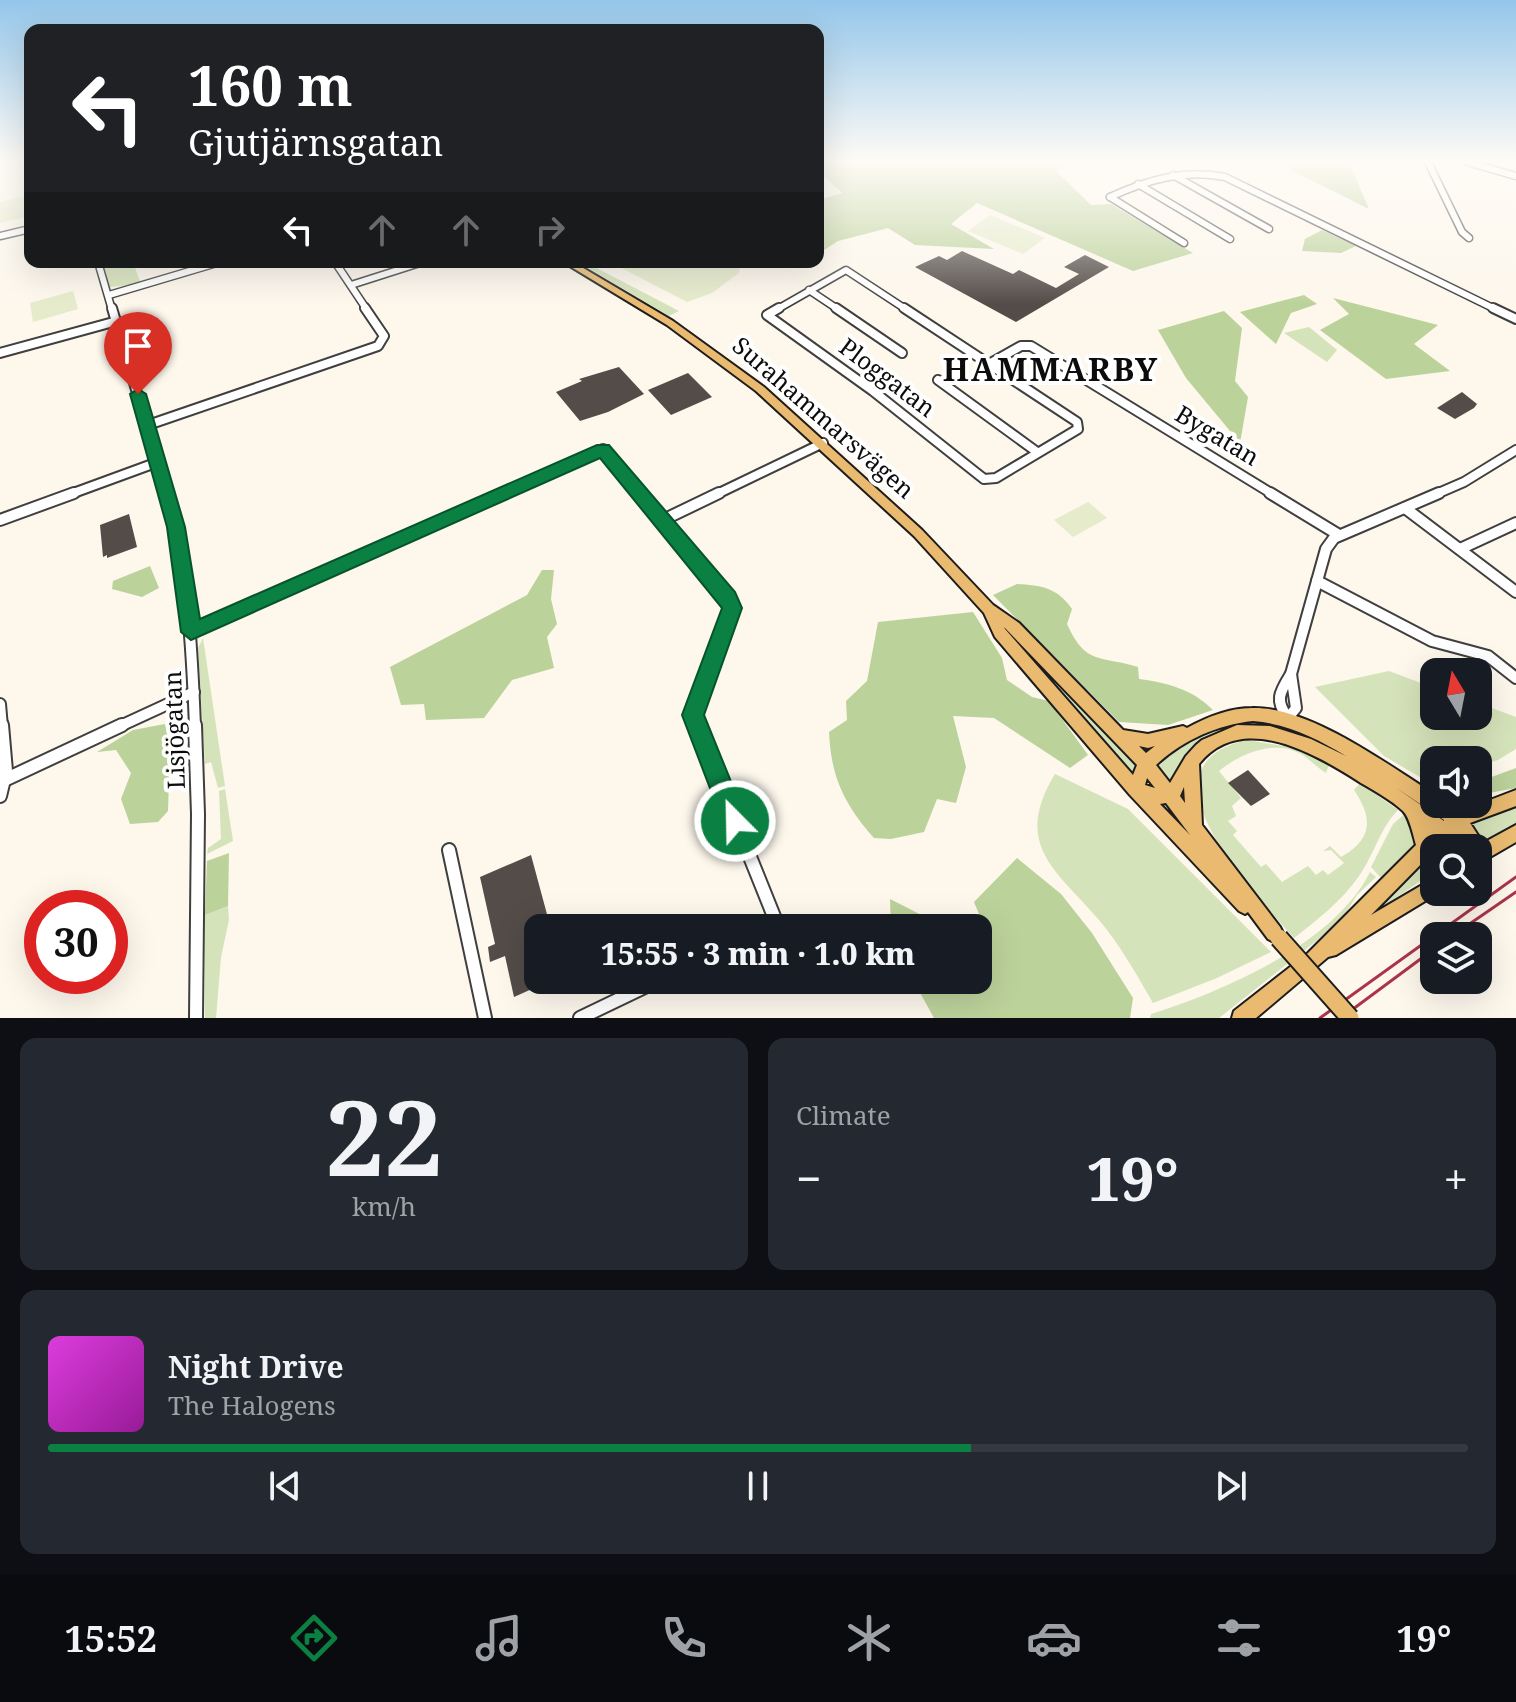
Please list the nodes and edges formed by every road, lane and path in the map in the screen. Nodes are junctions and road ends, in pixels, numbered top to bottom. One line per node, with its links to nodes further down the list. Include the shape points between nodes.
1 (1130, 210): 11 (street)
2 (1181, 210): 10 (street)
3 (1234, 210): 6 (street)
4 (1289, 210): 21 (street)
5 (1451, 210): 9 (street)
6 (1269, 229)
7 (24, 230): 8 (street)
8 (0, 236)
9 (1469, 238)
10 (1230, 239)
11 (1184, 243)
12 (100, 268): 19 (street, Lisjögatan)
13 (200, 268): 19 (street)
14 (339, 268): 17 (street)
15 (404, 268): 17 (street)
16 (577, 268): 27 (main road, Surahammarsvägen, via 670,323)
17 (351, 285): 26 (street, via 384,336 378,346)
18 (809, 290): 23 (street); 24 (street, via 845,271); 29 (street, Ploggatan, via 767,313 981,478 996,478)
19 (109, 295): 20 (street, Lisjögatan)
20 (116, 318): 22 (street); 26 (street, Lisjögatan)
21 (1516, 319)
22 (0, 353)
23 (902, 353)
24 (989, 364): 29 (street, via 1078,425); 35 (street, Bygatan, via 1031,346)
25 (938, 380): 29 (street)
26 (148, 428): 30 (street, Lisjögatan)
27 (823, 443): 33 (street); 39 (main road, Surahammarsvägen)
28 (1516, 450): 31 (street, via 1464,482)
29 (1037, 452)
30 (158, 462): 32 (street); 40 (street, Lisjögatan, via 176,527)
31 (1405, 508): 35 (street); 36 (street)
32 (0, 520)
33 (663, 520): 40 (street, via 603,449); 73 (street, via 732,608 693,715)
34 (1516, 523): 36 (street)
35 (1339, 535): 37 (street, via 1326,549)
36 (1460, 549): 38 (street)
37 (1317, 581): 41 (street); 42 (street, via 1432,641 1488,656)
38 (1516, 592)
39 (988, 609): 47 (main road, Surahammarsvägen, via 1014,627); 53 (main road, Surahammarsvägen, via 1000,633)
40 (191, 632): 43 (street, Lisjögatan)
41 (1291, 674): 45 (street, via 1296,708); 45 (street, via 1277,701)
42 (1516, 678)
43 (194, 692): 52 (street); 77 (street, Lisjögatan)
44 (0, 704): 52 (street, via 6,771)
45 (1288, 718): 46 (main road, via 1242,714); 48 (main road); 49 (main road, via 1312,727)
46 (1197, 729): 47 (main road, via 1148,741); 50 (main road)
47 (1119, 736): 50 (main road, Surahammarsvägen)
48 (1290, 736): 49 (main road); 51 (main road, via 1254,730 1220,737)
49 (1355, 762): 55 (main road); 60 (main road)
50 (1146, 764): 53 (main road); 54 (main road, Surahammarsvägen)
51 (1191, 764): 54 (main road); 63 (main road)
52 (2, 781): 56 (street)
53 (1136, 790): 54 (main road); 74 (main road, Surahammarsvägen)
54 (1171, 795): 63 (main road, Surahammarsvägen)
55 (1420, 795)
56 (0, 796)
57 (1516, 798): 59 (main road)
58 (1492, 804): 59 (main road)
59 (1495, 804): 62 (main road)
60 (1411, 810): 64 (main road); 66 (main road)
61 (1455, 818): 62 (main road)
62 (1458, 820): 64 (main road); 68 (main road)
63 (1194, 824): 74 (main road, Surahammarsvägen)
64 (1441, 832): 67 (main road)
65 (1516, 833): 69 (main road)
66 (1420, 834)
67 (1445, 834)
68 (1467, 834)
69 (1492, 844)
70 (449, 850): 78 (street)
71 (1420, 852): 75 (main road)
72 (1420, 895): 75 (main road)
73 (773, 914)
74 (1277, 936): 81 (main road, bridge)
75 (1314, 959): 80 (main road)
76 (630, 994): 79 (street)
77 (196, 1018)
78 (485, 1018)
79 (580, 1018)
80 (1241, 1018)
81 (1350, 1018)

